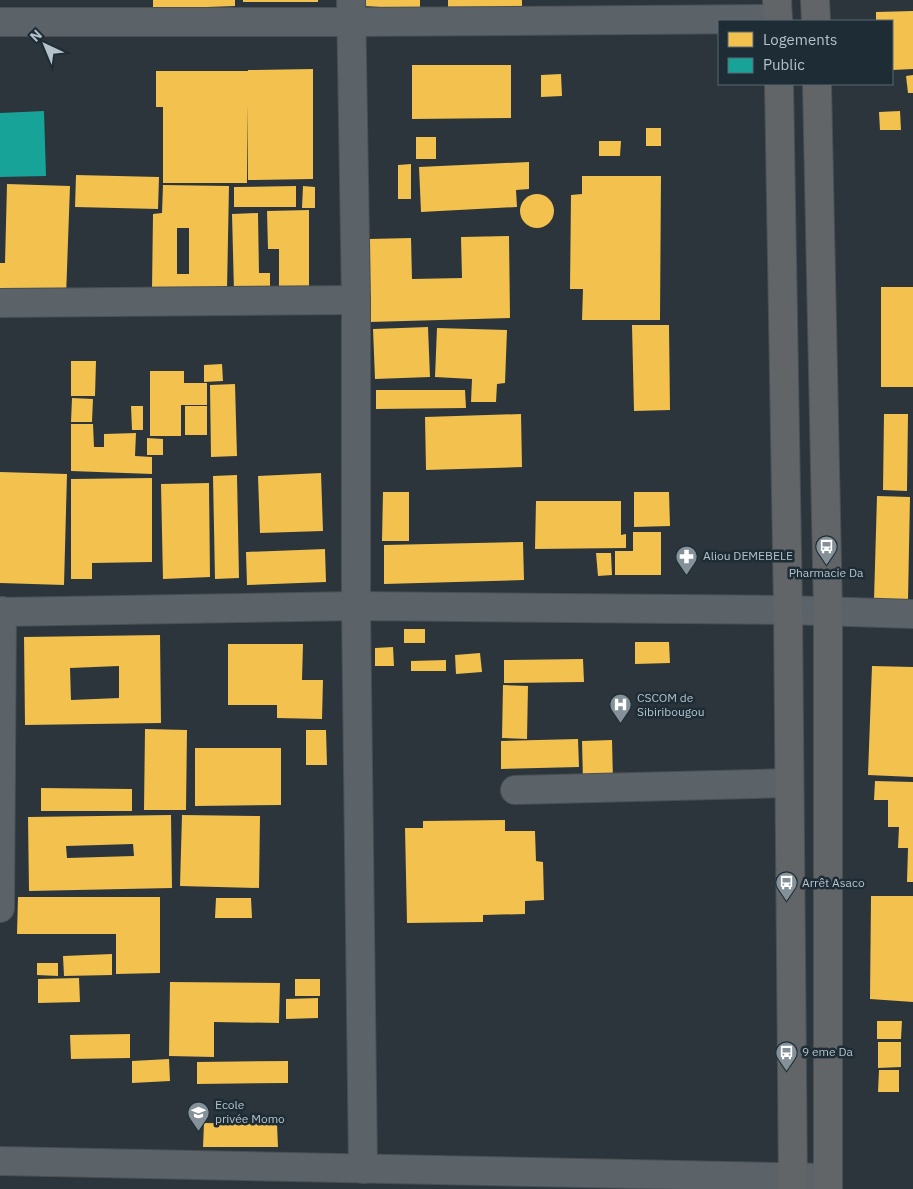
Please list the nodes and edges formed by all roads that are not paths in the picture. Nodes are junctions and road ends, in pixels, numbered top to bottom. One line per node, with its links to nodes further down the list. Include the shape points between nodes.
1 (816, 0): 4 (highway)
2 (351, 11): 3 (street); 5 (street); 8 (street)
3 (778, 13)
4 (816, 20)
5 (0, 22)
6 (779, 85): 11 (highway)
7 (817, 85): 12 (highway)
8 (356, 300): 9 (street); 10 (street)
9 (0, 303)
10 (356, 606): 11 (street); 13 (street); 19 (street)
11 (788, 610): 12 (street); 15 (highway)
12 (828, 611): 14 (street); 22 (highway)
13 (1, 612): 17 (street)
14 (913, 614)
15 (789, 783): 16 (street); 21 (highway)
16 (515, 790)
17 (0, 908)
18 (0, 1162): 20 (street)
19 (363, 1169): 20 (street); 21 (street)
20 (181, 1177)
21 (793, 1183): 22 (street)
22 (828, 1183)

